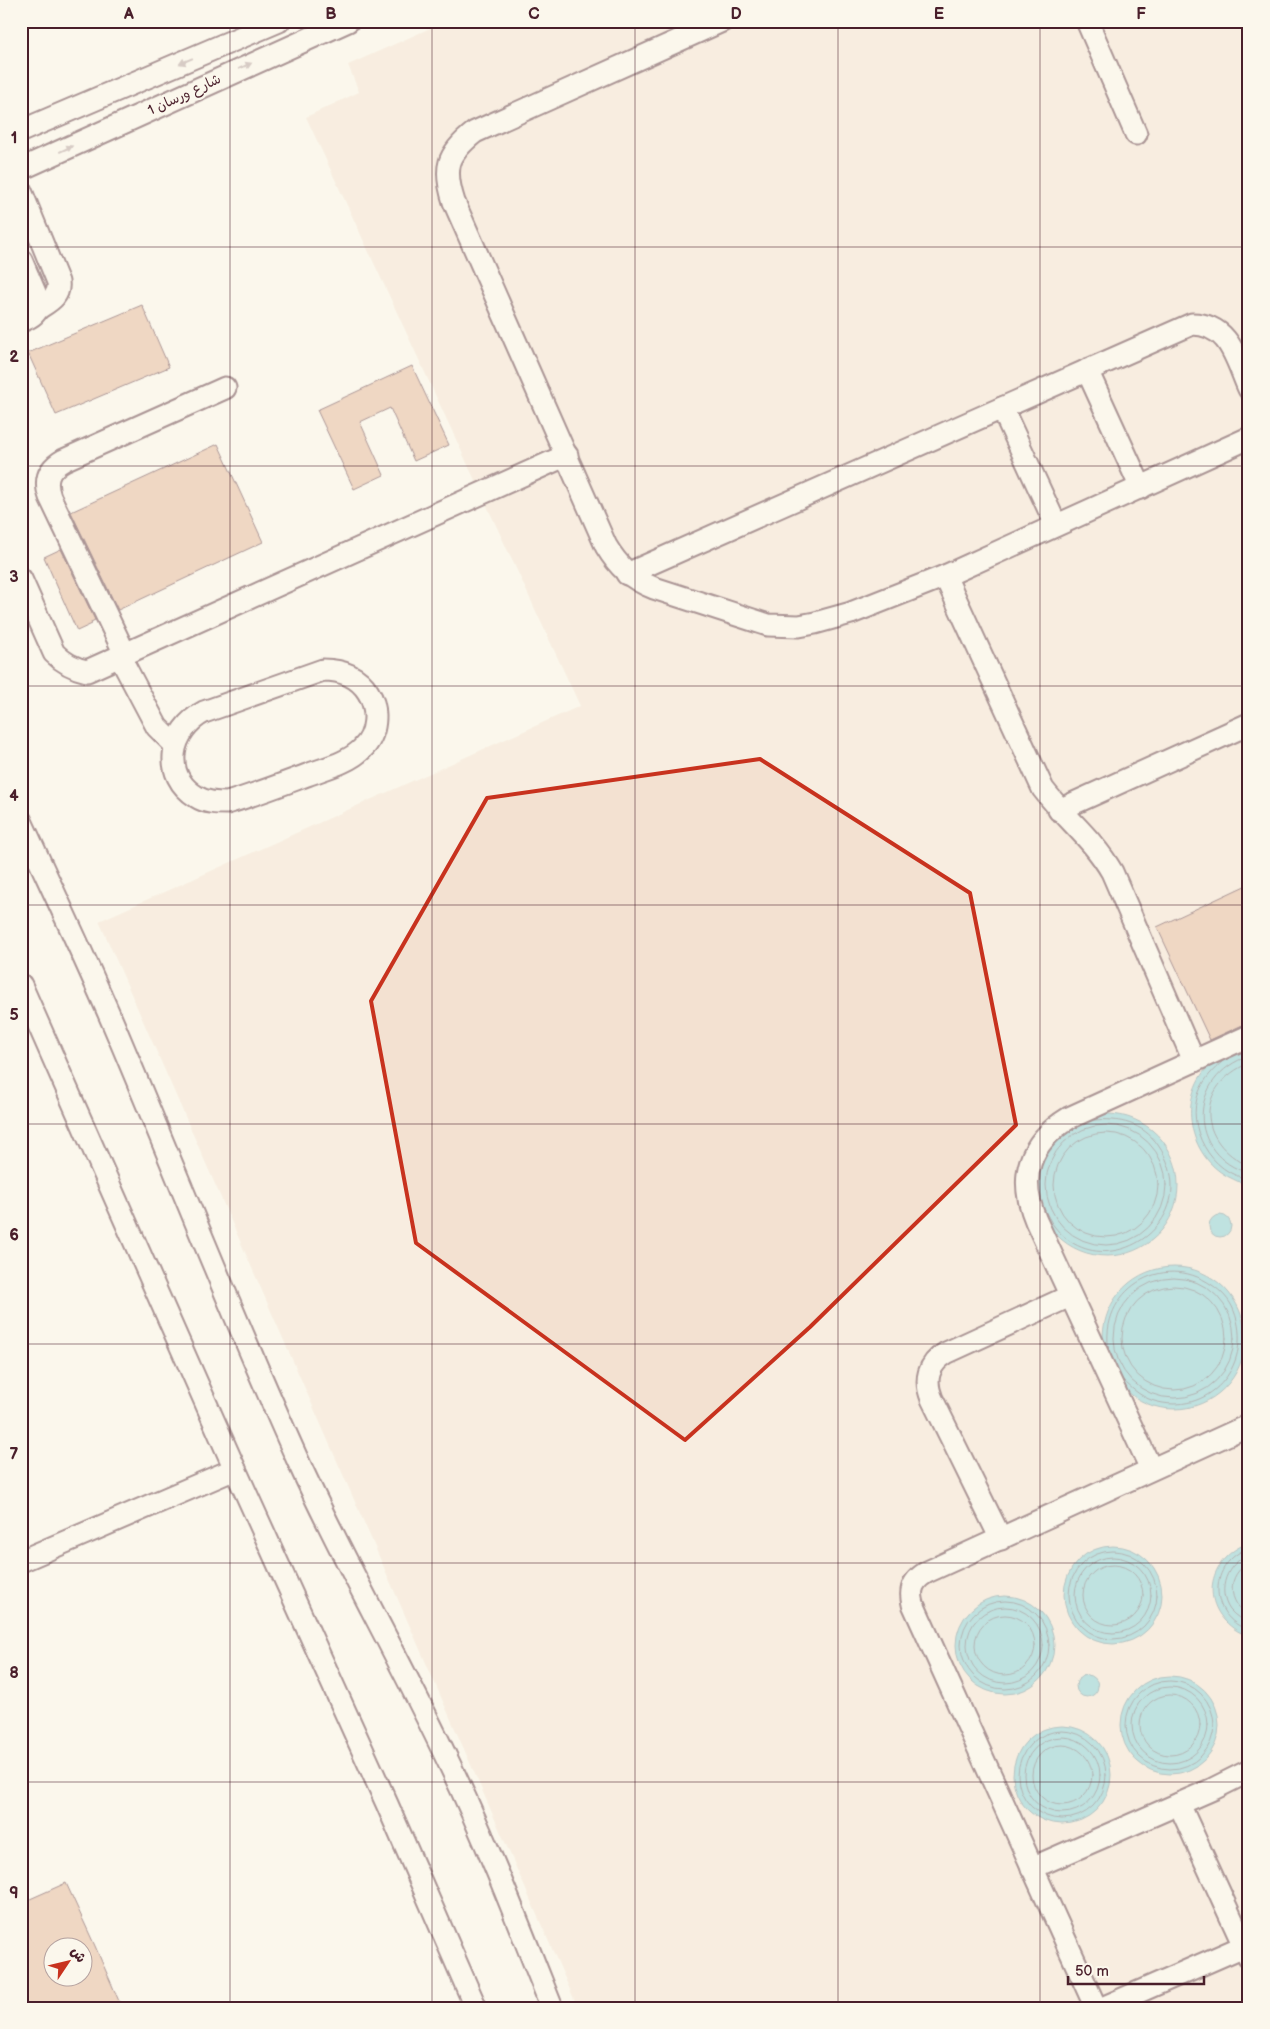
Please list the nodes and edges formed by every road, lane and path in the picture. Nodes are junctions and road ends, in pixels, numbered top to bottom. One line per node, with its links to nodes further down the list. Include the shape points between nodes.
1 (279, 21): 5 (street, شارع ورسان 1, one-way to 5)
2 (348, 21): 7 (street, شارع ورسان 1, one-way to 2)
3 (722, 21): 17 (street, via 475,132 459,144 450,162 448,182 454,202)
4 (1087, 21): 6 (street)
5 (21, 132)
6 (1136, 134)
7 (21, 169)
8 (21, 191): 10 (street, via 58,282 56,296)
9 (21, 260): 10 (street)
10 (39, 308): 11 (street, via 31,317)
11 (21, 321)
12 (1087, 370): 14 (street, via 1192,324 1204,324 1223,335); 15 (street); 18 (street)
13 (225, 388): 23 (street, via 64,460 48,475 46,486 50,497)
14 (1249, 389)
15 (1002, 408): 19 (street); 20 (street)
16 (1249, 438): 18 (street)
17 (567, 455): 20 (street, via 606,546); 23 (street)
18 (1141, 488): 19 (street)
19 (1056, 525): 21 (street)
20 (628, 574): 21 (street, via 654,588 768,625 784,627 807,625 851,613)
21 (945, 576): 26 (street, via 1043,789)
22 (21, 579): 23 (street, via 48,642 63,662 87,671)
23 (123, 656): 25 (street, via 157,727)
24 (1249, 724): 26 (street)
25 (175, 745): 25 (street, via 174,760 186,788 198,798 227,804 354,756 370,739 376,717 367,690 355,678 345,672 323,670 193,717 179,734)
26 (1059, 810): 30 (street, via 1087,836 1112,872)
27 (21, 822): 42 (street, via 120,1038 260,1377 342,1555 449,1762 497,1868)
28 (21, 985): 33 (street)
29 (1249, 1036): 30 (street)
30 (1194, 1061): 31 (street, via 1069,1118 1048,1133 1033,1154 1026,1188 1029,1205)
31 (1070, 1296): 34 (street); 35 (street, via 946,1354 932,1365 928,1373 928,1391)
32 (1249, 1425): 34 (street)
33 (234, 1469): 36 (street); 41 (street)
34 (1151, 1470): 35 (street)
35 (1001, 1539): 39 (street, via 919,1577 911,1595)
36 (21, 1561)
37 (1249, 1771): 38 (street)
38 (1179, 1804): 39 (street); 40 (street)
39 (1032, 1868): 43 (street)
40 (1246, 1951): 44 (street)
41 (476, 2008)
42 (552, 2008)
43 (1096, 2008)
44 (1102, 2008)

